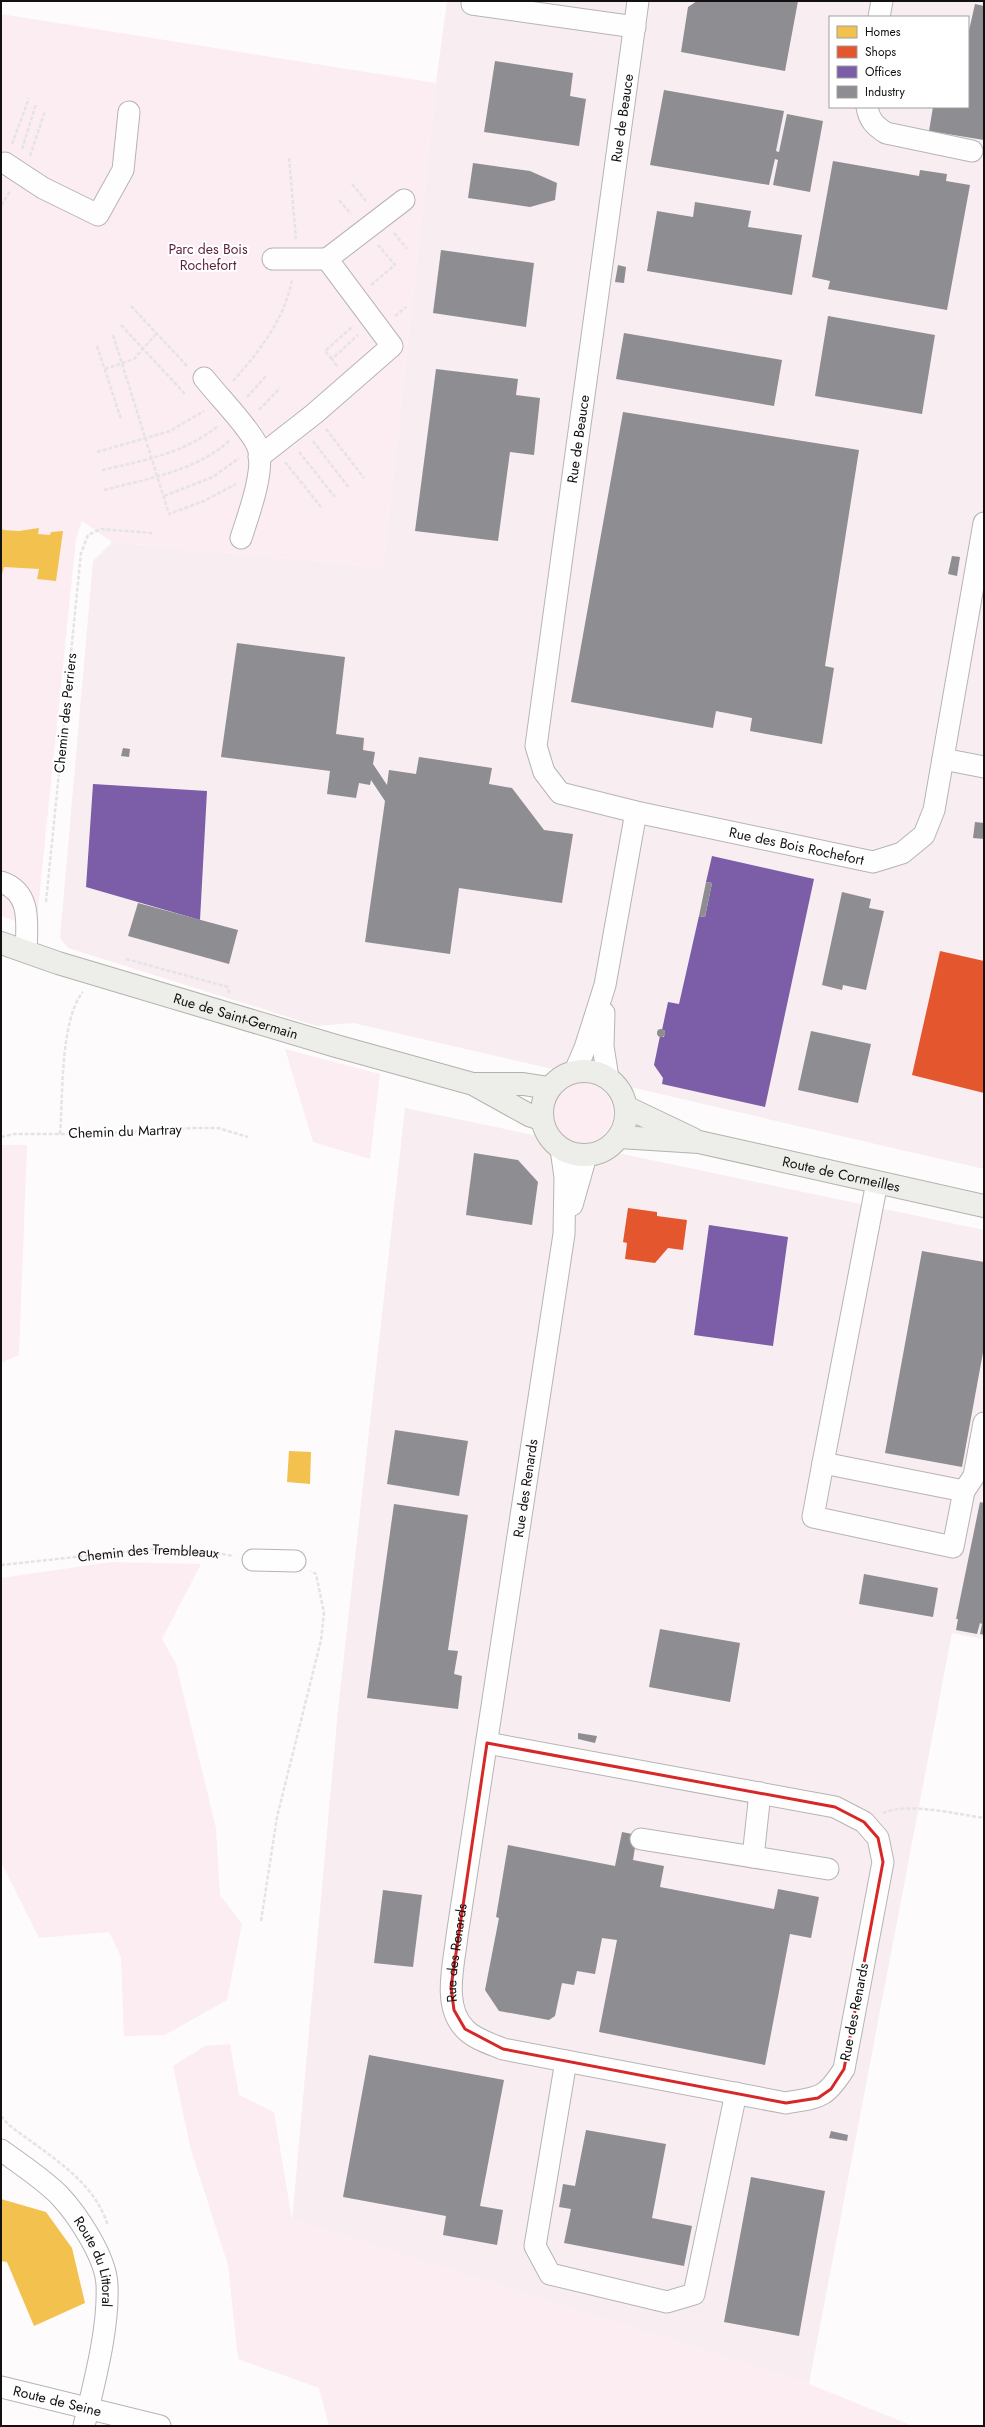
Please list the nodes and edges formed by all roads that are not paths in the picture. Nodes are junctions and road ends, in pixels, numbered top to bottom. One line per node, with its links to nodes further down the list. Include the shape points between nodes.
1 (472, 1): 5 (street, via 472,4)
2 (638, 1): 5 (street, Rue de Beauce)
3 (882, 1): 4 (street)
4 (879, 16)
5 (634, 26): 19 (street, Rue de Beauce, via 536,746 544,772 560,793)
6 (867, 108): 8 (street, via 868,116 876,127 886,133)
7 (129, 112): 9 (street, via 123,170 98,215 43,188)
8 (972, 151)
9 (9, 165)
10 (404, 200): 12 (street)
11 (273, 259): 12 (street)
12 (327, 260): 14 (street, via 392,346 350,384)
13 (198, 374): 14 (street, via 238,420)
14 (278, 442): 16 (street, via 255,491)
15 (984, 524): 17 (street, Rue des Bois Rochefort)
16 (241, 538)
17 (943, 759): 18 (street); 19 (street, Rue des Bois Rochefort, via 934,810 924,835 902,853 873,862)
18 (984, 768)
19 (636, 812): 23 (street)
20 (1, 882): 22 (street, via 16,889 21,895 26,916)
21 (1, 943): 22 (main road, Rue de Saint-Germain)
22 (26, 951): 26 (main road, Rue de Saint-Germain, via 58,963 336,1046)
23 (605, 985): 24 (street); 25 (street, via 602,1046)
24 (575, 1071): 25 (main road, via 586,1070); 27 (main road)
25 (608, 1078): 28 (main road, via 623,1095)
26 (473, 1084): 27 (main road, Rue de Saint-Germain, via 523,1084); 29 (main road, Rue de Saint-Germain)
27 (549, 1088): 29 (main road, via 542,1104)
28 (626, 1107): 30 (main road, via 626,1123); 31 (main road, Route de Cormeilles)
29 (541, 1119): 32 (main road, via 551,1140)
30 (619, 1138): 31 (main road, Route de Cormeilles); 33 (main road, via 610,1147)
31 (699, 1142): 34 (main road, Route de Cormeilles)
32 (561, 1149): 33 (main road); 36 (street, Rue des Renards, via 565,1178)
33 (586, 1156): 36 (street, Rue des Renards)
34 (877, 1182): 35 (main road, Route de Cormeilles); 38 (street)
35 (984, 1206)
36 (564, 1234): 42 (street, Rue des Renards)
37 (984, 1423): 39 (street, via 974,1476)
38 (823, 1463): 39 (street); 39 (street, via 813,1517 953,1547)
39 (964, 1491)
40 (252, 1560): 41 (street)
41 (296, 1561)
42 (487, 1743): 43 (street, Rue des Renards); 47 (street, Rue des Renards, via 457,1936 451,1987 454,2010 464,2029 484,2041 503,2049)
43 (760, 1793): 45 (street); 48 (street, Rue des Renards, via 835,1807 864,1822 878,1838 883,1862 844,2069 831,2089 818,2098 786,2103)
44 (641, 1839): 45 (street)
45 (753, 1857): 46 (street)
46 (828, 1869)
47 (566, 2061): 48 (street, Rue des Renards); 48 (street, via 535,2246 550,2274 667,2302 694,2294)
48 (736, 2093)
49 (1, 2150): 51 (street, Route du Littoral, via 58,2194 81,2222 100,2260 107,2284 103,2334)
50 (1, 2387): 51 (street, Route de Seine)
51 (86, 2417): 52 (street, Route de Seine)
52 (160, 2426)

